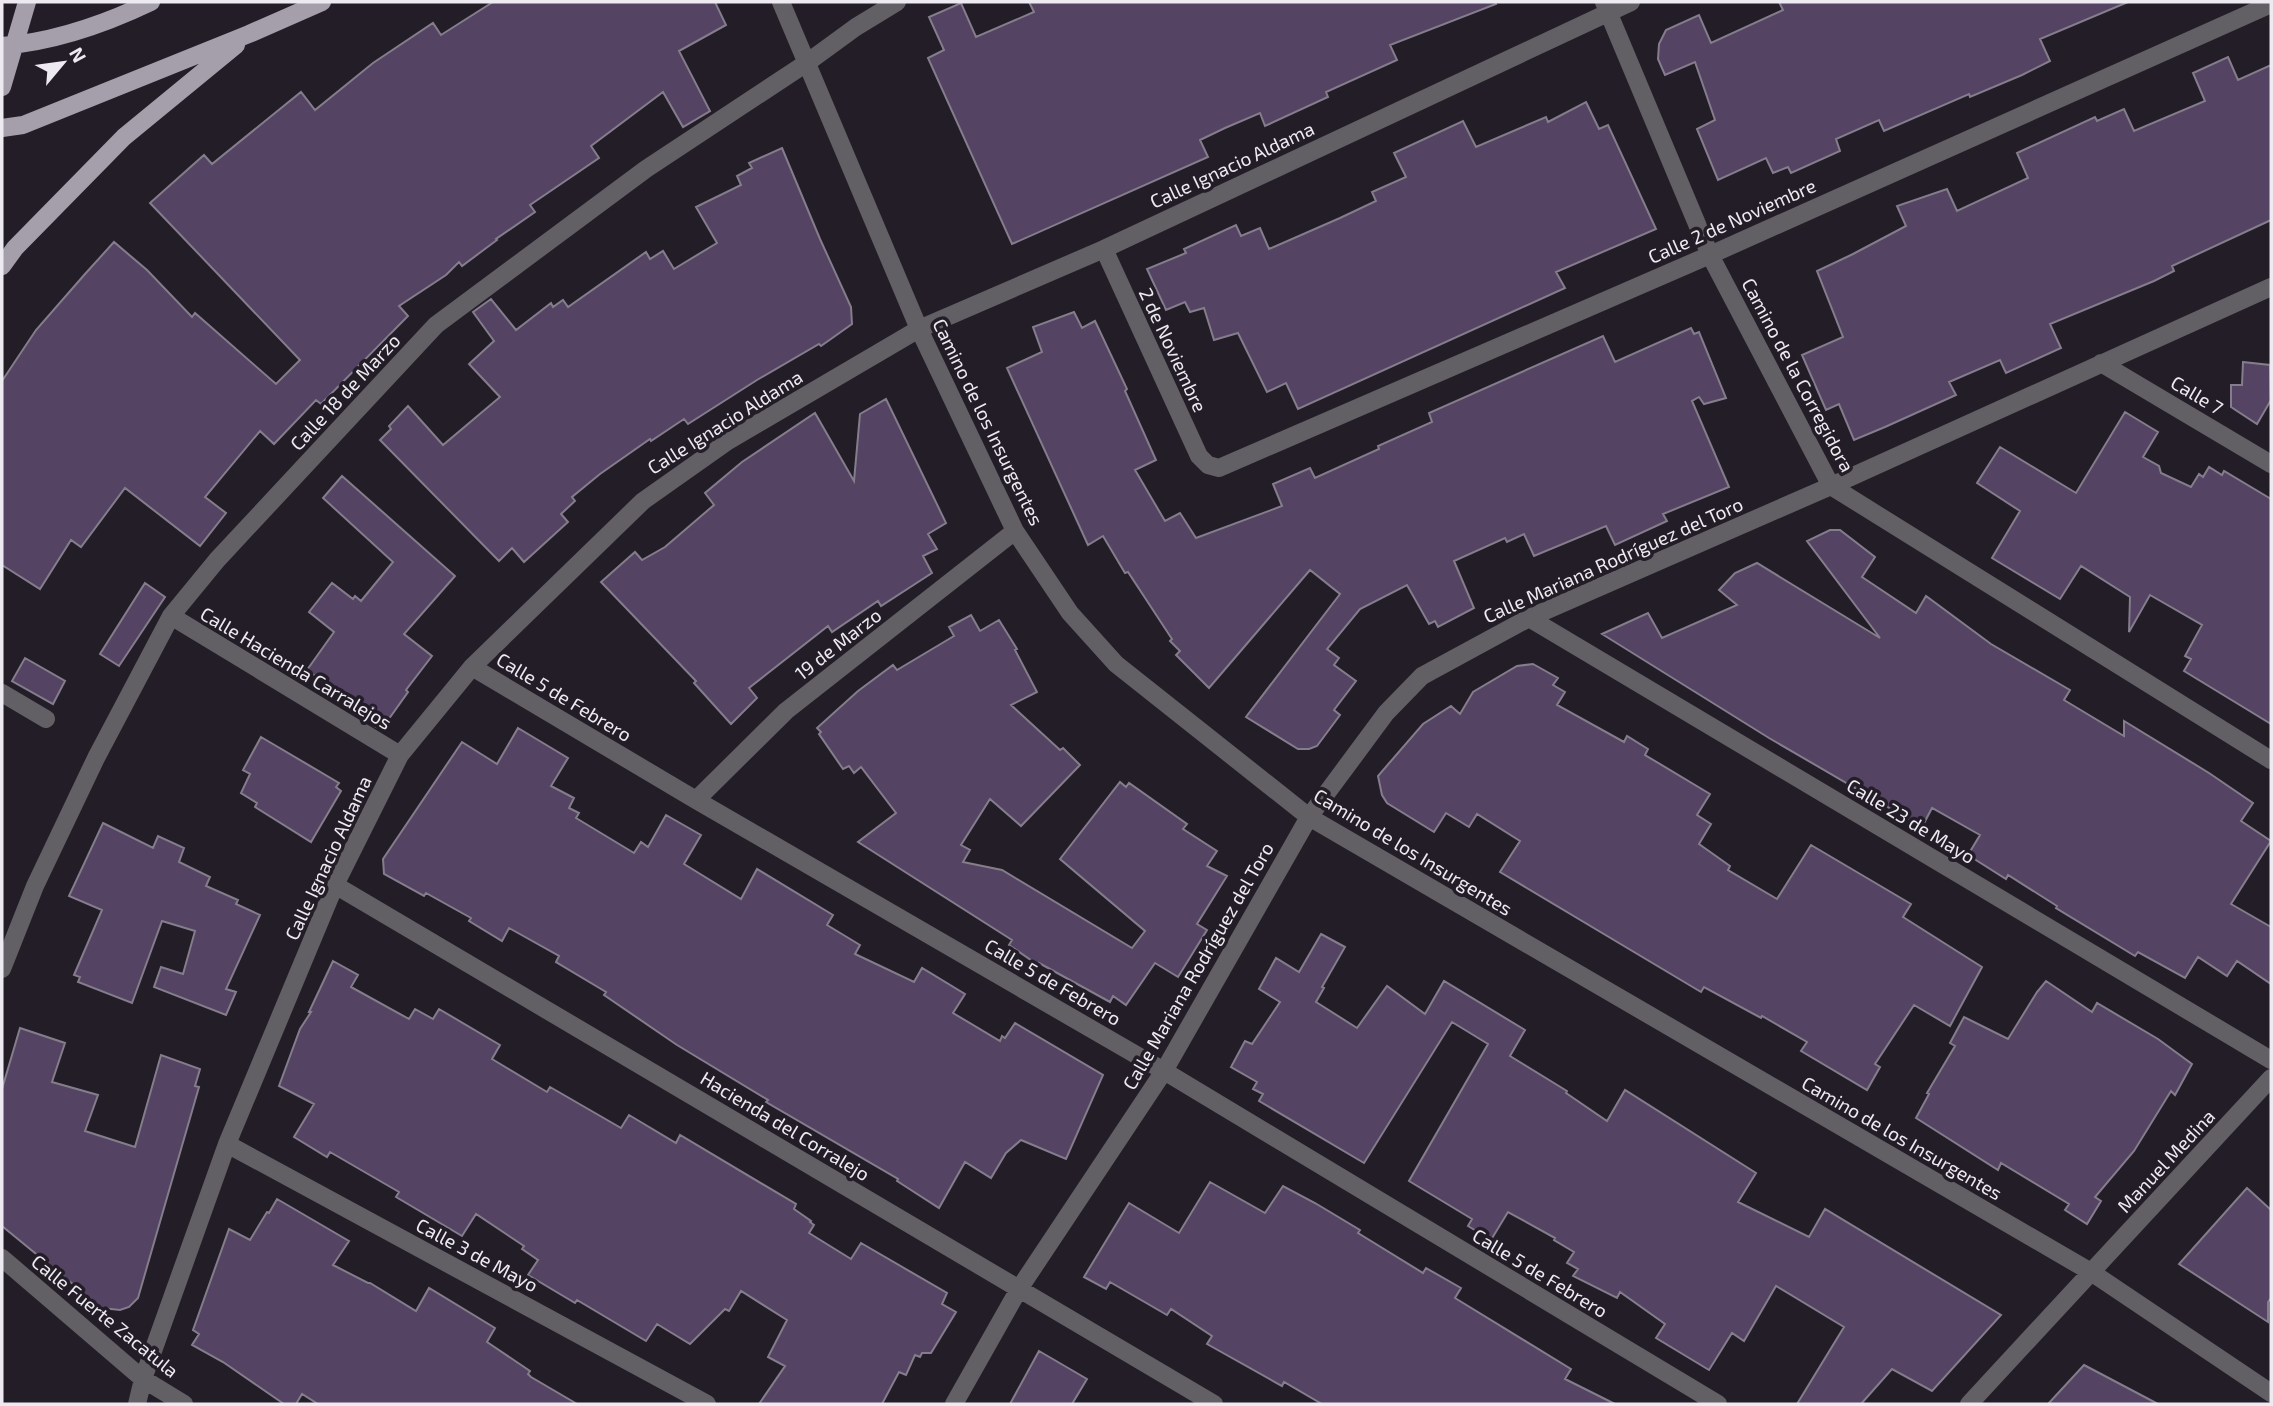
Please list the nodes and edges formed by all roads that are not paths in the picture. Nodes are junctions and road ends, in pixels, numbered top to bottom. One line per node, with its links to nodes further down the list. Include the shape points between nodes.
1 (27, 2): 10 (main road)
2 (151, 2): 10 (main road, via 61,36)
3 (322, 2): 9 (main road)
4 (782, 2): 11 (street, Camino de los Insurgentes)
5 (897, 2): 11 (street, Calle 18 de Marzo)
6 (1631, 2): 8 (street, Calle Ignacio Aldama)
7 (2271, 4): 15 (street, Calle 2 de Noviembre)
8 (1606, 7): 14 (street, Calle Ignacio Aldama); 15 (street, Camino de la Corregidora)
9 (249, 34): 13 (main road, via 23,125); 16 (main road, via 124,137)
10 (8, 45): 12 (main road)
11 (808, 62): 18 (street, Camino de los Insurgentes); 24 (street, Calle 18 de Marzo, via 646,169 436,325 217,560)
12 (2, 87)
13 (2, 128)
14 (1104, 249): 18 (street, Calle Ignacio Aldama); 21 (street, 2 de Noviembre, via 1199,456)
15 (1710, 255): 21 (street, Calle 2 de Noviembre, via 1219,468); 22 (street, Camino de la Corregidora)
16 (2, 266)
17 (2271, 287): 19 (street, Calle Mariana Rodríguez del Toro)
18 (919, 329): 23 (street, Camino de los Insurgentes); 26 (street, Calle Ignacio Aldama, via 728,441 643,500)
19 (2101, 363): 20 (street, Calle 7); 22 (street, Calle Mariana Rodríguez del Toro)
20 (2271, 464)
21 (1208, 465)
22 (1831, 486): 25 (street, Calle Mariana Rodríguez del Toro); 30 (street, Camino de la Corregidora)
23 (1015, 531): 31 (street, 19 de Marzo, via 786,711); 32 (street, Camino de los Insurgentes, via 1070,613 1116,664)
24 (171, 616): 29 (street, Calle Hacienda Carralejos); 34 (street, Calle 18 de Marzo, via 96,758 35,886)
25 (1529, 618): 32 (street, Calle Mariana Rodríguez del Toro, via 1422,676 1386,713); 35 (street, Calle 23 de Mayo)
26 (472, 667): 29 (street, Calle Ignacio Aldama); 31 (street, Calle 5 de Febrero)
27 (2, 693): 28 (street)
28 (46, 719)
29 (400, 755): 33 (street, Calle Ignacio Aldama)
30 (2271, 760)
31 (696, 800): 36 (street, Calle 5 de Febrero)
32 (1309, 817): 36 (street, Calle Mariana Rodríguez del Toro); 40 (street, Camino de los Insurgentes)
33 (335, 885): 38 (street, Calle Ignacio Aldama); 41 (street, Hacienda del Corralejo)
34 (2, 970)
35 (2271, 1060)
36 (1164, 1071): 41 (street, Calle Mariana Rodríguez del Toro); 49 (street, Calle 5 de Febrero)
37 (2271, 1078): 40 (street, Manuel Medina)
38 (227, 1144): 42 (street, Calle Ignacio Aldama); 46 (street, Calle 3 de Mayo)
39 (2, 1258): 42 (street, Calle Fuerte Zacatula)
40 (2091, 1272): 43 (street, Camino de los Insurgentes); 50 (street, Manuel Medina)
41 (1019, 1289): 47 (street, Calle Mariana Rodríguez del Toro); 48 (street, Hacienda del Corralejo)
42 (143, 1379): 44 (street, Calle Ignacio Aldama); 45 (street, Calle Fuerte Zacatula)
43 (2271, 1393)
44 (137, 1404)
45 (184, 1404)
46 (707, 1404)
47 (954, 1404)
48 (1214, 1404)
49 (1718, 1404)
50 (1969, 1404)

